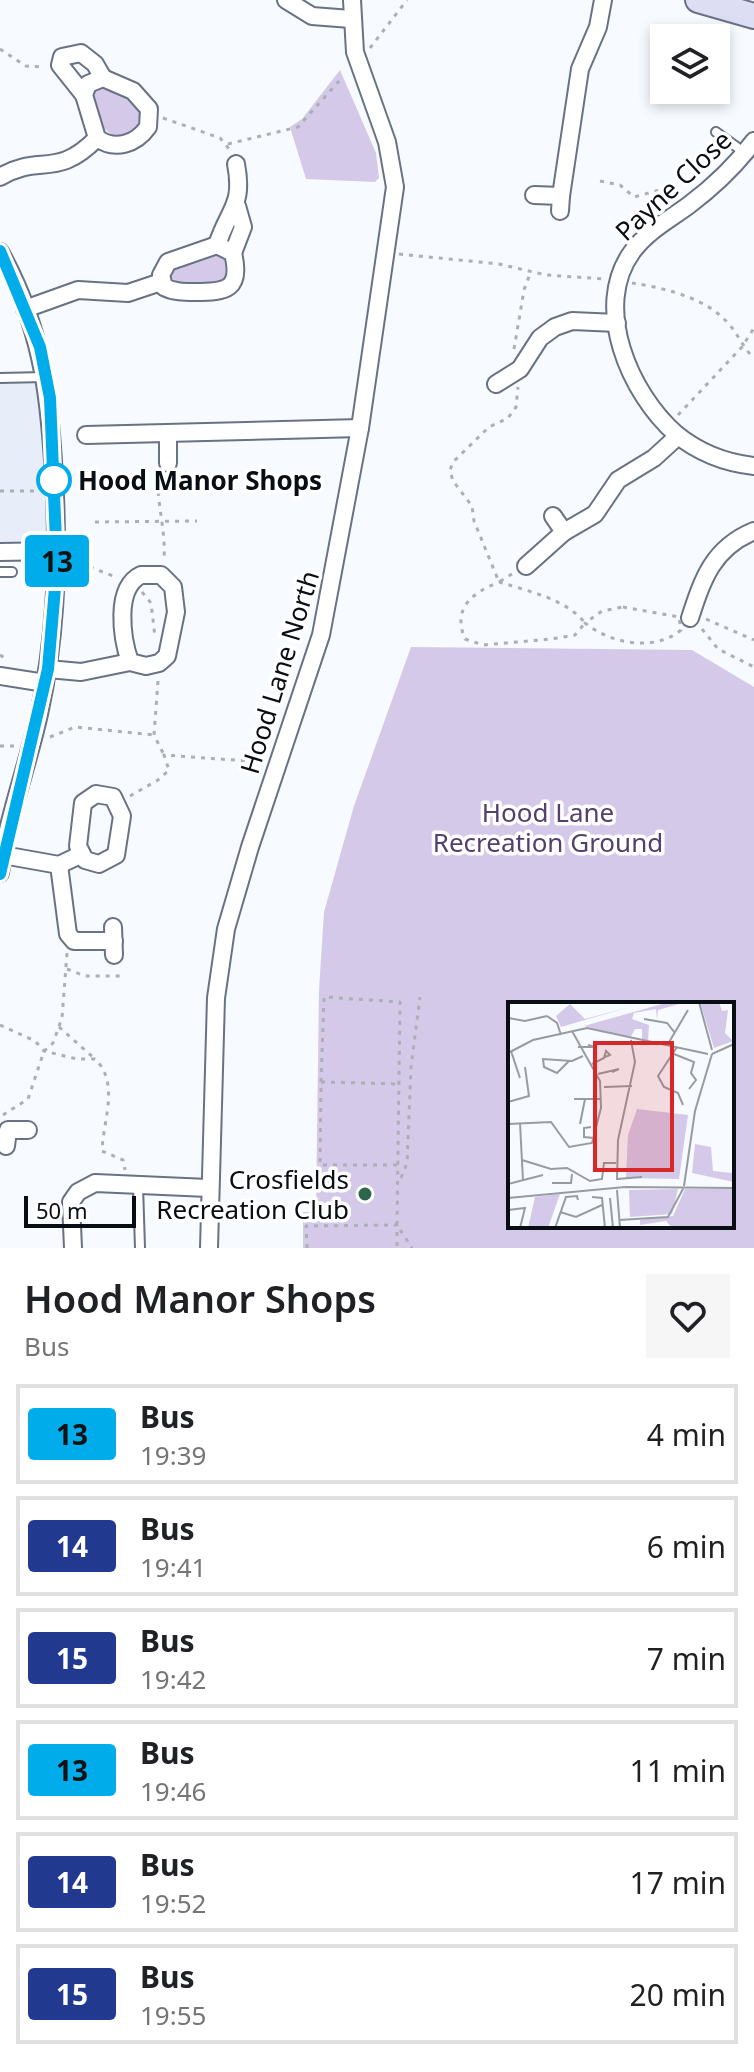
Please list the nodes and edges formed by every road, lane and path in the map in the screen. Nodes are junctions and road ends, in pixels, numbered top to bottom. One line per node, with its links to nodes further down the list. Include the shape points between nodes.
1 (352, 0): 7 (street, Hood Lane North)
2 (407, 0): 9 (path)
3 (603, 0): 22 (street, via 580,69 560,204)
4 (293, 2): 7 (street, via 325,19)
5 (714, 2): 6 (street)
6 (754, 16)
7 (351, 19): 27 (street, Hood Lane North, via 357,62 393,167)
8 (0, 49): 10 (path, via 26,66)
9 (368, 51)
10 (60, 65): 11 (street, via 65,54 81,53); 13 (street)
11 (103, 78): 13 (street, via 92,81); 14 (street, via 133,91 146,102)
12 (339, 81): 17 (path, via 298,127)
13 (84, 95): 16 (street)
14 (150, 116): 16 (street, via 148,127 132,142 110,144); 17 (path)
15 (716, 132): 18 (lane)
16 (97, 138): 20 (street, via 66,163 19,168)
17 (228, 144): 19 (path)
18 (750, 147): 23 (street, Payne Close)
19 (236, 164): 24 (street)
20 (0, 177)
21 (600, 181): 23 (path, via 620,185 634,197 671,190)
22 (534, 195)
23 (690, 205): 30 (street, Payne Close, via 638,244)
24 (237, 206): 25 (street); 26 (street, via 243,227)
25 (217, 245): 26 (street); 31 (street, via 174,258 164,268)
26 (233, 253): 31 (street, via 234,279 221,292 174,291)
27 (387, 253): 29 (path); 41 (street, Hood Lane North)
28 (1, 256): 32 (street)
29 (531, 271): 30 (path); 37 (path, via 513,355)
30 (620, 280): 33 (street, Payne Close); 35 (path, via 664,288 698,303 724,319)
31 (161, 282): 32 (street, via 128,293 78,290)
32 (25, 309): 38 (street)
33 (617, 323): 37 (street, via 572,321 555,327 540,338); 42 (street, Payne Close, via 636,383)
34 (754, 328): 35 (path)
35 (742, 347): 36 (path); 42 (path)
36 (754, 358)
37 (520, 369): 40 (street); 62 (path, via 516,407 508,418 489,427 450,470 472,506)
38 (46, 376): 39 (lane); 55 (street)
39 (0, 378)
40 (496, 384)
41 (360, 428): 43 (street); 76 (street, Hood Lane North, via 321,635)
42 (673, 431): 46 (street, Payne Close, via 719,459); 54 (street, via 654,458 618,480 595,514)
43 (168, 434): 44 (street); 45 (street)
44 (86, 435)
45 (168, 463): 50 (path, via 158,467)
46 (754, 466)
47 (0, 491): 48 (path)
48 (34, 491)
49 (553, 516): 54 (street)
50 (164, 520): 51 (path); 52 (path); 60 (path)
51 (197, 521)
52 (95, 522)
53 (754, 531): 64 (street, via 732,543 705,570)
54 (564, 532): 57 (street)
55 (57, 551): 56 (street); 61 (path, via 74,563); 71 (street)
56 (0, 552)
57 (526, 566): 62 (path)
58 (0, 572): 59 (lane)
59 (12, 572)
60 (161, 575): 67 (street, via 141,575 126,590 123,612); 68 (street, via 173,587 176,612 167,656)
61 (123, 580)
62 (499, 582): 65 (path, via 542,594 577,612); 65 (path, via 464,604 459,624 465,639 483,645 551,639 575,635)
63 (135, 588): 68 (path, via 151,603)
64 (685, 618): 65 (path, via 623,607 602,611); 65 (path, via 672,638 653,642 611,638); 66 (path, via 703,618); 69 (path, via 718,649)
65 (585, 623)
66 (754, 640)
67 (130, 662): 68 (street); 71 (street)
68 (159, 663)
69 (754, 667)
70 (0, 676): 71 (street)
71 (46, 676): 74 (street)
72 (158, 681): 73 (path)
73 (154, 735): 74 (path, via 75,727); 75 (path)
74 (32, 743): 78 (street)
75 (164, 755): 76 (path); 77 (path, via 169,770)
76 (277, 763): 97 (street, Hood Lane North, via 235,893 220,962)
77 (118, 803): 79 (street, via 122,816 116,855 99,864); 79 (street, via 96,794 83,803)
78 (3, 855): 80 (street); 81 (street)
79 (80, 855): 80 (street)
80 (59, 865): 82 (street, via 64,923)
81 (0, 873)
82 (74, 941): 83 (street); 84 (path)
83 (114, 941): 84 (path, via 120,976 85,976)
84 (66, 969): 87 (path)
85 (420, 997): 95 (path, via 407,1163)
86 (0, 1025): 88 (path, via 35,1041)
87 (59, 1027): 88 (path); 89 (path)
88 (44, 1051): 89 (path); 92 (path, via 28,1099 8,1109)
89 (95, 1059): 96 (path, via 109,1080 102,1151 123,1160)
90 (321, 1082): 91 (path); 91 (path, via 324,997 400,1002); 94 (path, via 320,1165)
91 (399, 1084): 94 (path)
92 (4, 1128): 93 (street)
93 (28, 1130)
94 (398, 1165): 95 (path)
95 (399, 1182): 98 (path)
96 (133, 1186): 97 (street); 99 (street, via 95,1183 78,1192 71,1202); 100 (lane)
97 (208, 1188): 101 (street, Hood Lane North)
98 (397, 1225): 102 (path, via 306,1226); 103 (path); 104 (path)
99 (73, 1248)
100 (140, 1248)
101 (209, 1248)
102 (307, 1248)
103 (397, 1248)
104 (412, 1248)

